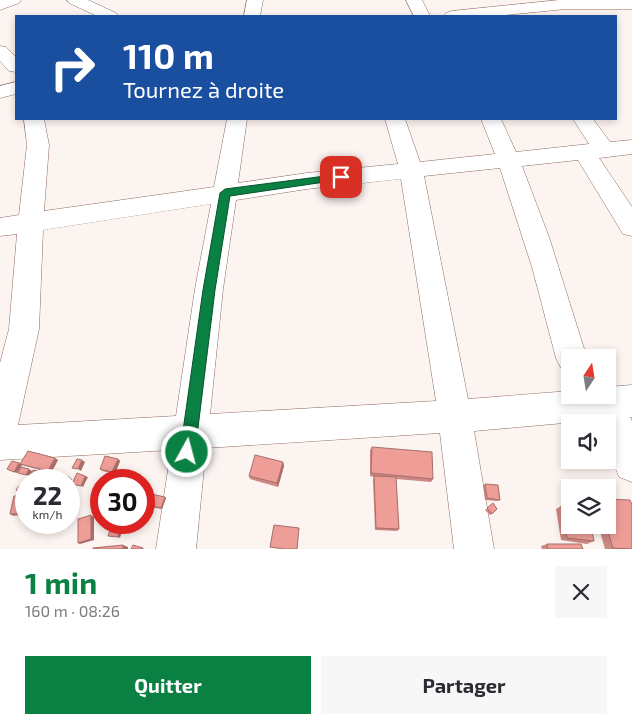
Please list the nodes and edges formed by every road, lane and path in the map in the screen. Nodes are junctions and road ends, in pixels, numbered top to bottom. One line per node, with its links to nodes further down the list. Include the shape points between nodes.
1 (13, 0): 5 (street)
2 (75, 0): 8 (street)
3 (255, 0): 9 (street)
4 (414, 0): 10 (street)
5 (0, 5)
6 (627, 5): 7 (street, via 566,4)
7 (499, 14): 11 (street)
8 (108, 15)
9 (252, 15)
10 (422, 15)
11 (476, 15)
12 (0, 51): 13 (street)
13 (15, 66)
14 (15, 88): 15 (street)
15 (0, 92)
16 (34, 120): 26 (street, via 38,145)
17 (237, 120): 25 (street)
18 (394, 120): 24 (street)
19 (491, 120): 23 (street)
20 (583, 120): 22 (street)
21 (632, 147): 22 (street)
22 (594, 151): 23 (street); 28 (street)
23 (509, 160): 24 (street); 29 (street, via 552,282)
24 (411, 170): 25 (street, via 307,180); 32 (street)
25 (225, 193): 26 (street); 34 (street)
26 (31, 222): 27 (street); 33 (street, via 24,329)
27 (0, 227)
28 (632, 227)
29 (570, 349)
30 (572, 404): 32 (street)
31 (602, 404): 36 (street)
32 (455, 416): 34 (street); 38 (street)
33 (0, 427)
34 (190, 432): 35 (street); 37 (street)
35 (0, 444)
36 (632, 464)
37 (176, 549)
38 (474, 549)

